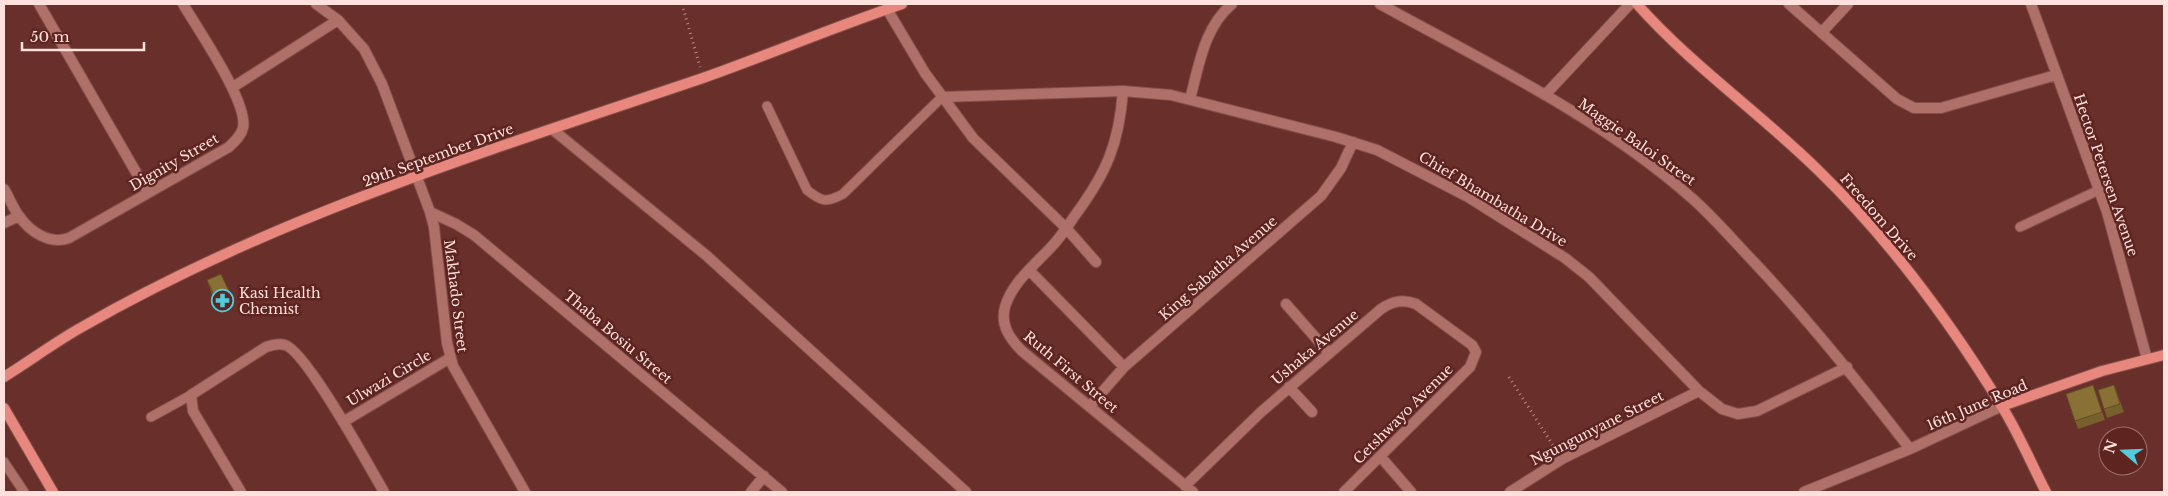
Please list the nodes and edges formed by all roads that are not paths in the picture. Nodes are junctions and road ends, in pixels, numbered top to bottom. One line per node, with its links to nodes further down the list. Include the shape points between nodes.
1 (39, 4): 27 (street)
2 (183, 4): 16 (street, Dignity Street)
3 (316, 4): 13 (street, Makhado Street)
4 (902, 4): 12 (street, 29th September Drive)
5 (1232, 4): 20 (street, via 1210,33)
6 (1380, 4): 18 (street, Maggie Baloi Street)
7 (1630, 4): 18 (street)
8 (1637, 4): 48 (street, Freedom Drive, via 1667,36 1794,147 1848,202 1916,281)
9 (1789, 4): 14 (street)
10 (1848, 4): 14 (street)
11 (2032, 4): 15 (street, Hector Petersen Avenue)
12 (887, 9): 19 (street); 22 (street, 29th September Drive, via 702,78)
13 (338, 20): 16 (street); 24 (street, Makhado Street, via 364,49 382,84)
14 (1822, 32): 15 (street, via 1897,99 1923,110 1941,108)
15 (2056, 75): 26 (street, Hector Petersen Avenue)
16 (232, 87): 27 (street, Dignity Street, via 243,115 239,137 229,147)
17 (1123, 91): 19 (street, Chief Bhambatha Drive); 20 (street, Chief Bhambatha Drive); 32 (street, via 1119,129 1107,165)
18 (1546, 96): 42 (street, Maggie Baloi Street, via 1612,138 1694,200 1774,283)
19 (942, 97): 21 (lane, via 844,194 830,201 819,199 807,190); 32 (street, via 990,156)
20 (1190, 99): 23 (street, Chief Bhambatha Drive)
21 (767, 106)
22 (552, 129): 24 (street, 29th September Drive); 65 (street, via 707,256)
23 (1353, 142): 41 (street, King Sabatha Avenue, via 1341,168 1321,196); 45 (street, Chief Bhambatha Drive, via 1377,150 1435,179 1565,258 1611,299)
24 (416, 176): 28 (street, Makhado Street); 43 (street, 29th September Drive, via 296,224 167,282 81,327)
25 (4, 189): 29 (street, Dignity Street)
26 (2099, 190): 31 (lane); 40 (street, Hector Petersen Avenue)
27 (148, 193): 29 (street, Dignity Street, via 69,238 58,241 44,237)
28 (430, 212): 39 (street, Makhado Street); 56 (street, Thaba Bosiu Street, via 474,235)
29 (19, 216): 30 (street)
30 (4, 223)
31 (2020, 227)
32 (1066, 228): 33 (street); 34 (street, Ruth First Street)
33 (1096, 262)
34 (1029, 270): 41 (street); 47 (street, Ruth First Street, via 1008,298 1006,330 1022,351)
35 (1286, 304): 37 (street)
36 (1476, 352): 37 (street, Ushaka Avenue, via 1468,341 1416,304 1401,301 1387,305); 54 (street, Cetshwayo Avenue, via 1470,367)
37 (1329, 353): 44 (street, Ushaka Avenue)
38 (2164, 355): 40 (street, 16th June Road)
39 (450, 358): 52 (street, Ulwazi Circle); 62 (street, Makhado Street)
40 (2147, 358): 48 (street, 16th June Road)
41 (1124, 367): 47 (street, King Sabatha Avenue)
42 (1847, 367): 45 (street, Chief Bhambatha Drive, via 1749,413 1722,409); 53 (street, Maggie Baloi Street)
43 (4, 377)
44 (1288, 387): 50 (street); 57 (street, Ushaka Avenue, via 1240,431)
45 (1700, 391): 68 (street, Ngungunyane Street, via 1562,459)
46 (191, 395): 51 (lane); 52 (street, Ulwazi Circle, via 266,347 285,345 299,354); 60 (street, via 193,411)
47 (1090, 406): 57 (street, Ruth First Street)
48 (2002, 406): 53 (street, 16th June Road); 70 (street, Freedom Drive)
49 (4, 408): 59 (street)
50 (1312, 412)
51 (151, 417)
52 (343, 422): 61 (street, Ulwazi Circle)
53 (1910, 448): 69 (street, 16th June Road)
54 (1380, 456): 66 (street, Cetshwayo Avenue); 67 (street)
55 (4, 462): 58 (lane)
56 (764, 476): 63 (street); 64 (street, Thaba Bosiu Street)
57 (1189, 489)
58 (24, 492)
59 (53, 492)
60 (240, 492)
61 (384, 492)
62 (525, 492)
63 (751, 492)
64 (782, 492)
65 (966, 492)
66 (1344, 492)
67 (1410, 492)
68 (1510, 492)
69 (1804, 492)
70 (2046, 492)

